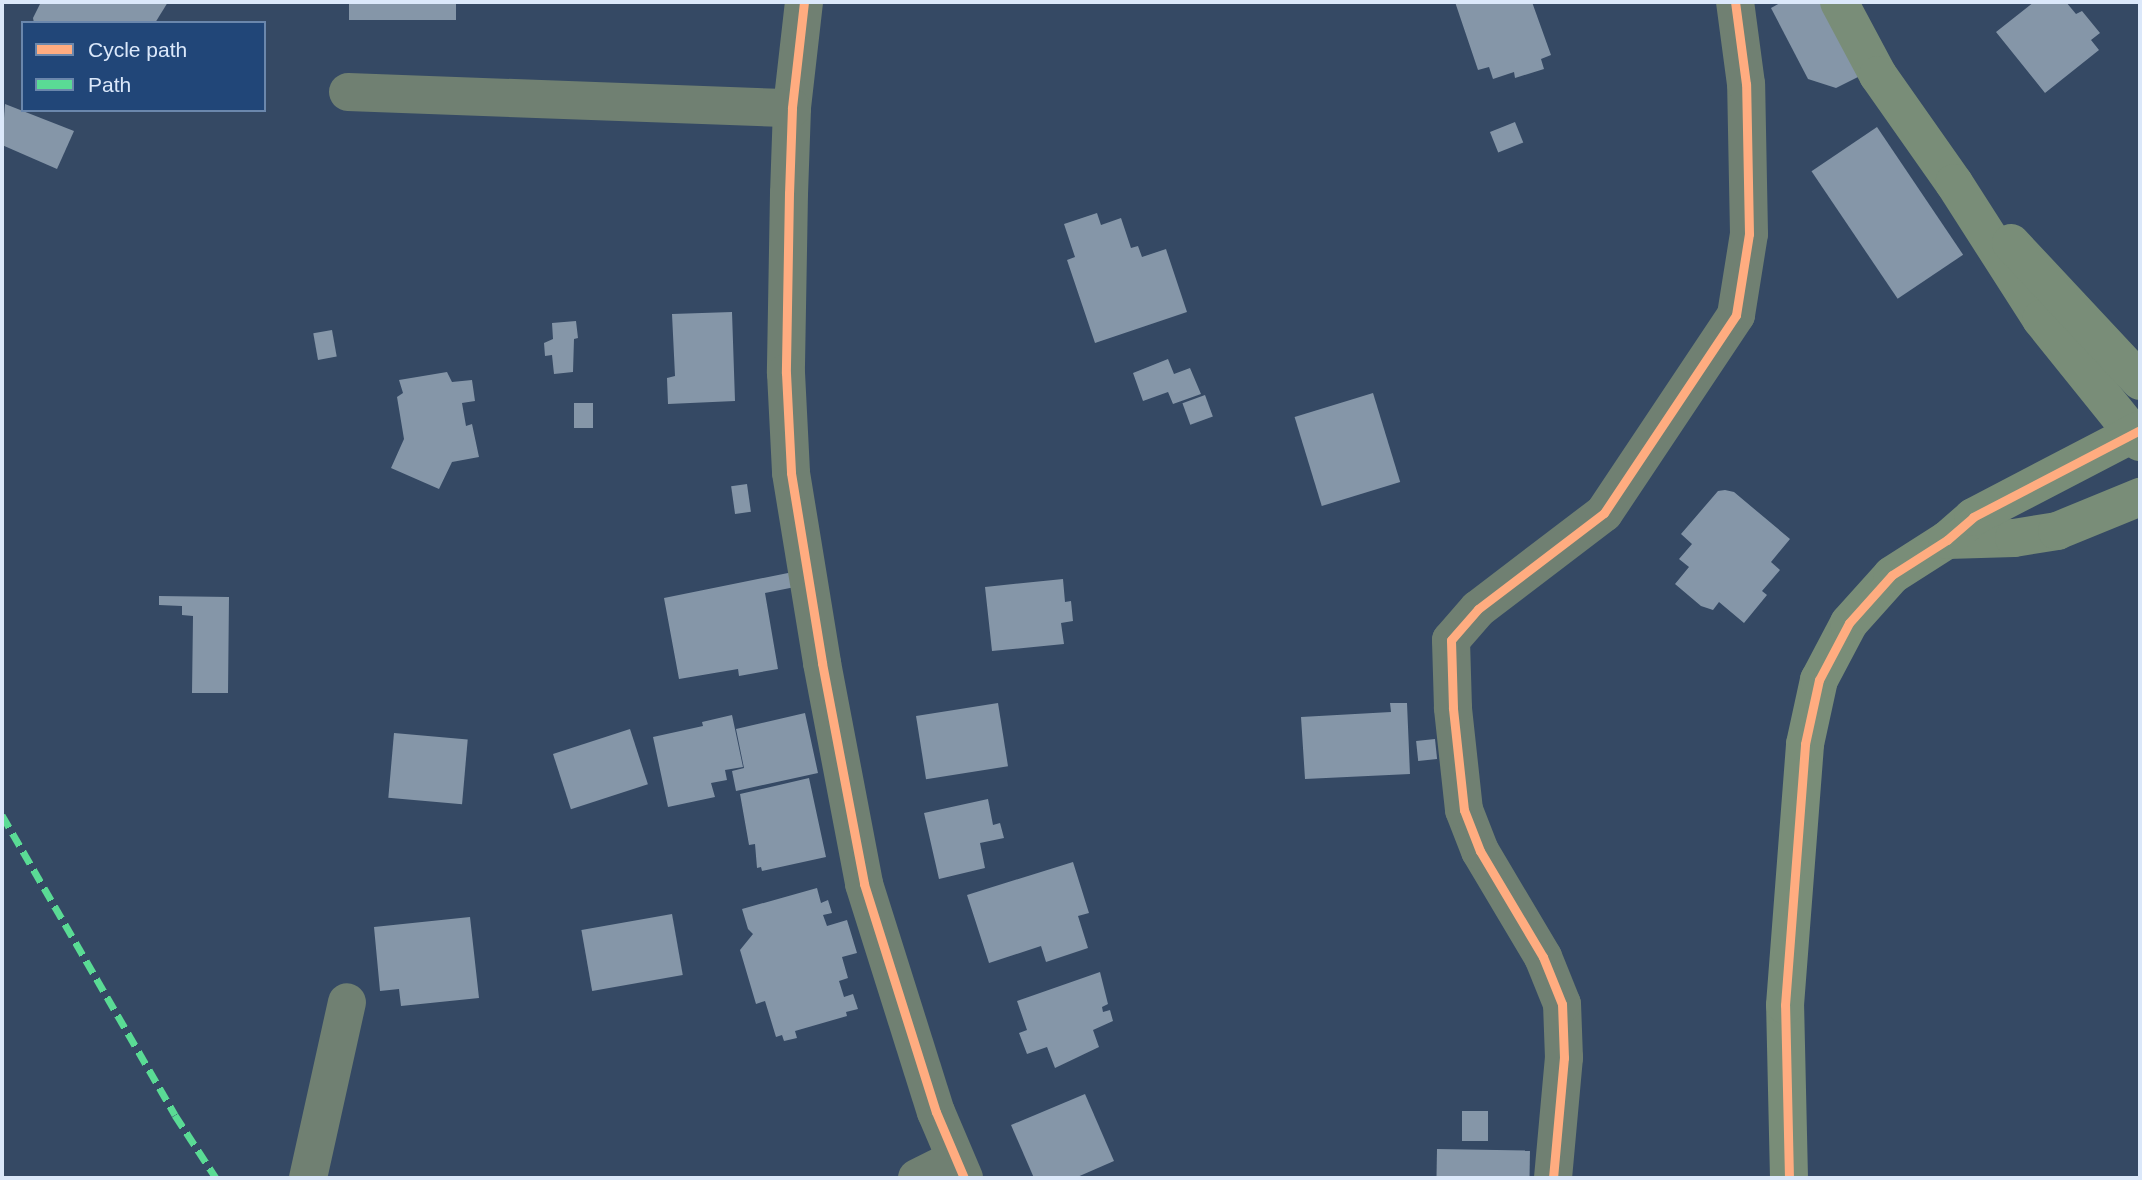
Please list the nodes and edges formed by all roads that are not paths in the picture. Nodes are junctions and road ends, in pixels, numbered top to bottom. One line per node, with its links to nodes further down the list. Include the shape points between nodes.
1 (804, 2): 5 (street)
2 (1735, 2): 15 (street, via 1746,84 1749,234 1736,315 1604,513 1478,609 1451,640 1464,810 1480,851 1543,957 1562,1004 1564,1058)
3 (1839, 2): 6 (street, via 1878,75)
4 (348, 92): 5 (street)
5 (792, 108): 12 (street, via 786,373 791,473 864,884 936,1112)
6 (1954, 183): 7 (street); 8 (street, via 2041,319)
7 (2140, 381)
8 (2138, 435): 10 (street, via 2000,501)
9 (2140, 497): 10 (street, via 2057,531)
10 (1947, 540): 16 (street, via 1892,575 1849,623 1819,680 1805,744 1785,1005)
11 (347, 1002): 13 (street)
12 (960, 1169): 14 (street)
13 (307, 1178)
14 (917, 1178)
15 (1553, 1178)
16 (1789, 1178)

